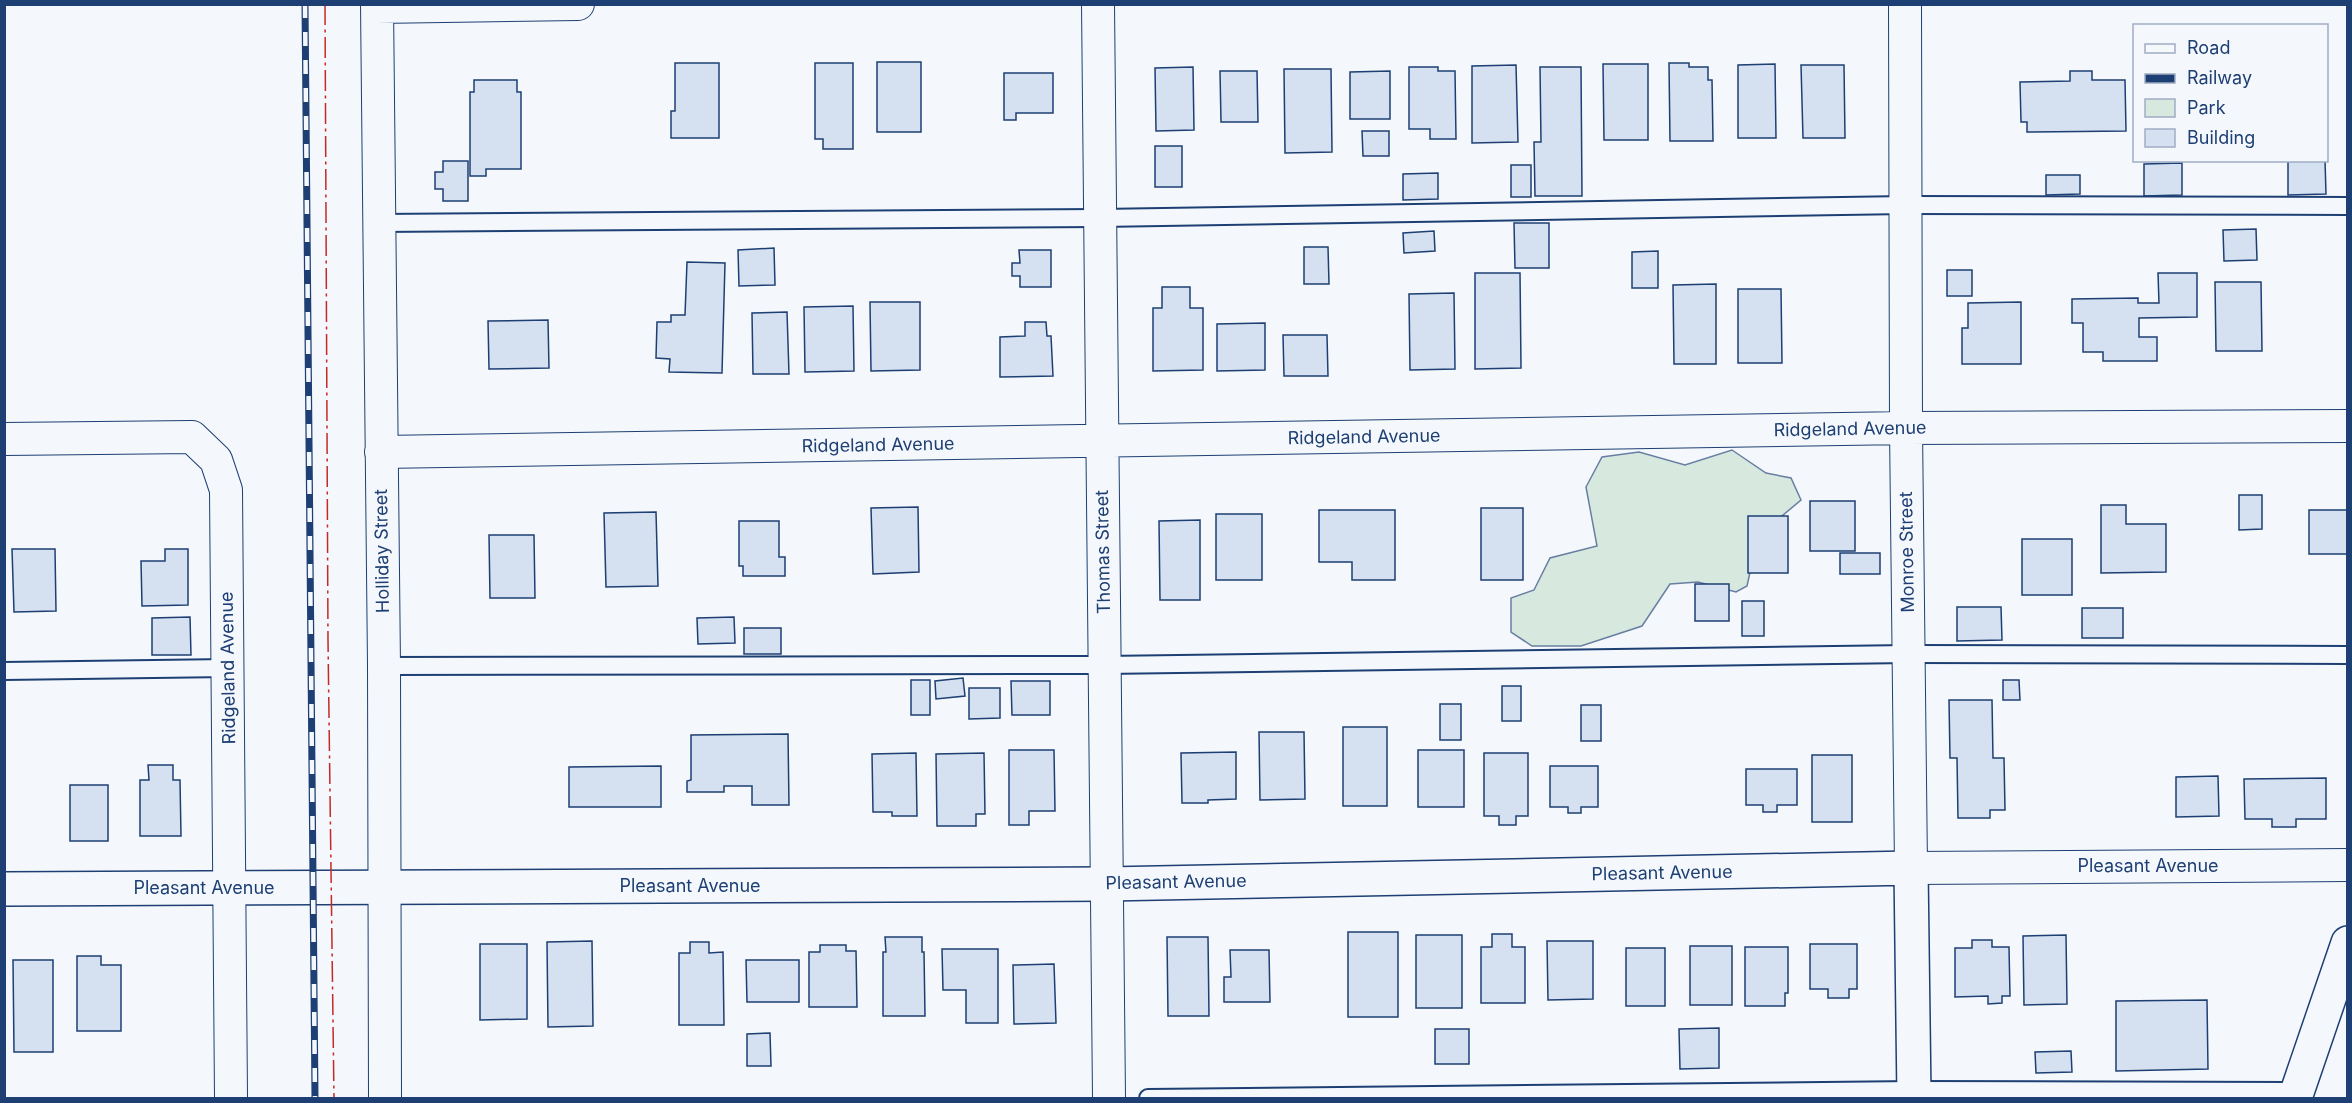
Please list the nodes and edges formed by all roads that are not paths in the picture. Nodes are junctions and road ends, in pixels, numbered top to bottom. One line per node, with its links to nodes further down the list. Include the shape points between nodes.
1 (578, 4): 4 (street)
2 (1098, 4): 7 (street, Thomas Street)
3 (1905, 4): 5 (street, Monroe Street)
4 (376, 6): 8 (street, Holliday Street)
5 (1906, 205): 6 (lane); 7 (lane); 10 (street, Monroe Street)
6 (2348, 206)
7 (1100, 218): 8 (lane); 12 (street, Thomas Street)
8 (378, 223): 13 (street, Holliday Street)
9 (2348, 426): 10 (street, Ridgeland Avenue)
10 (1906, 428): 12 (street, Ridgeland Avenue); 14 (street, Monroe Street)
11 (4, 439): 18 (street, Ridgeland Avenue, via 192,437 216,460 226,490)
12 (1102, 442): 13 (street, Ridgeland Avenue); 16 (street, Thomas Street)
13 (381, 452): 17 (street, Holliday Street)
14 (1909, 654): 15 (lane); 16 (lane); 21 (street, Monroe Street)
15 (2348, 656)
16 (1104, 665): 17 (lane); 22 (street, Thomas Street)
17 (384, 666): 24 (street, Holliday Street)
18 (228, 668): 19 (lane); 23 (street, Ridgeland Avenue)
19 (4, 671)
20 (2348, 865): 21 (street, Pleasant Avenue)
21 (1911, 867): 22 (street, Pleasant Avenue); 27 (street, Monroe Street)
22 (1107, 884): 24 (street, Pleasant Avenue); 31 (street, Thomas Street)
23 (230, 887): 24 (street, Pleasant Avenue); 25 (street, Pleasant Avenue); 29 (street, Ridgeland Avenue)
24 (384, 888): 30 (street, Holliday Street)
25 (4, 889)
26 (2348, 943): 28 (street)
27 (1914, 1094): 28 (lane); 32 (lane)
28 (2296, 1095)
29 (231, 1098)
30 (386, 1098)
31 (1109, 1098)
32 (1148, 1098)

